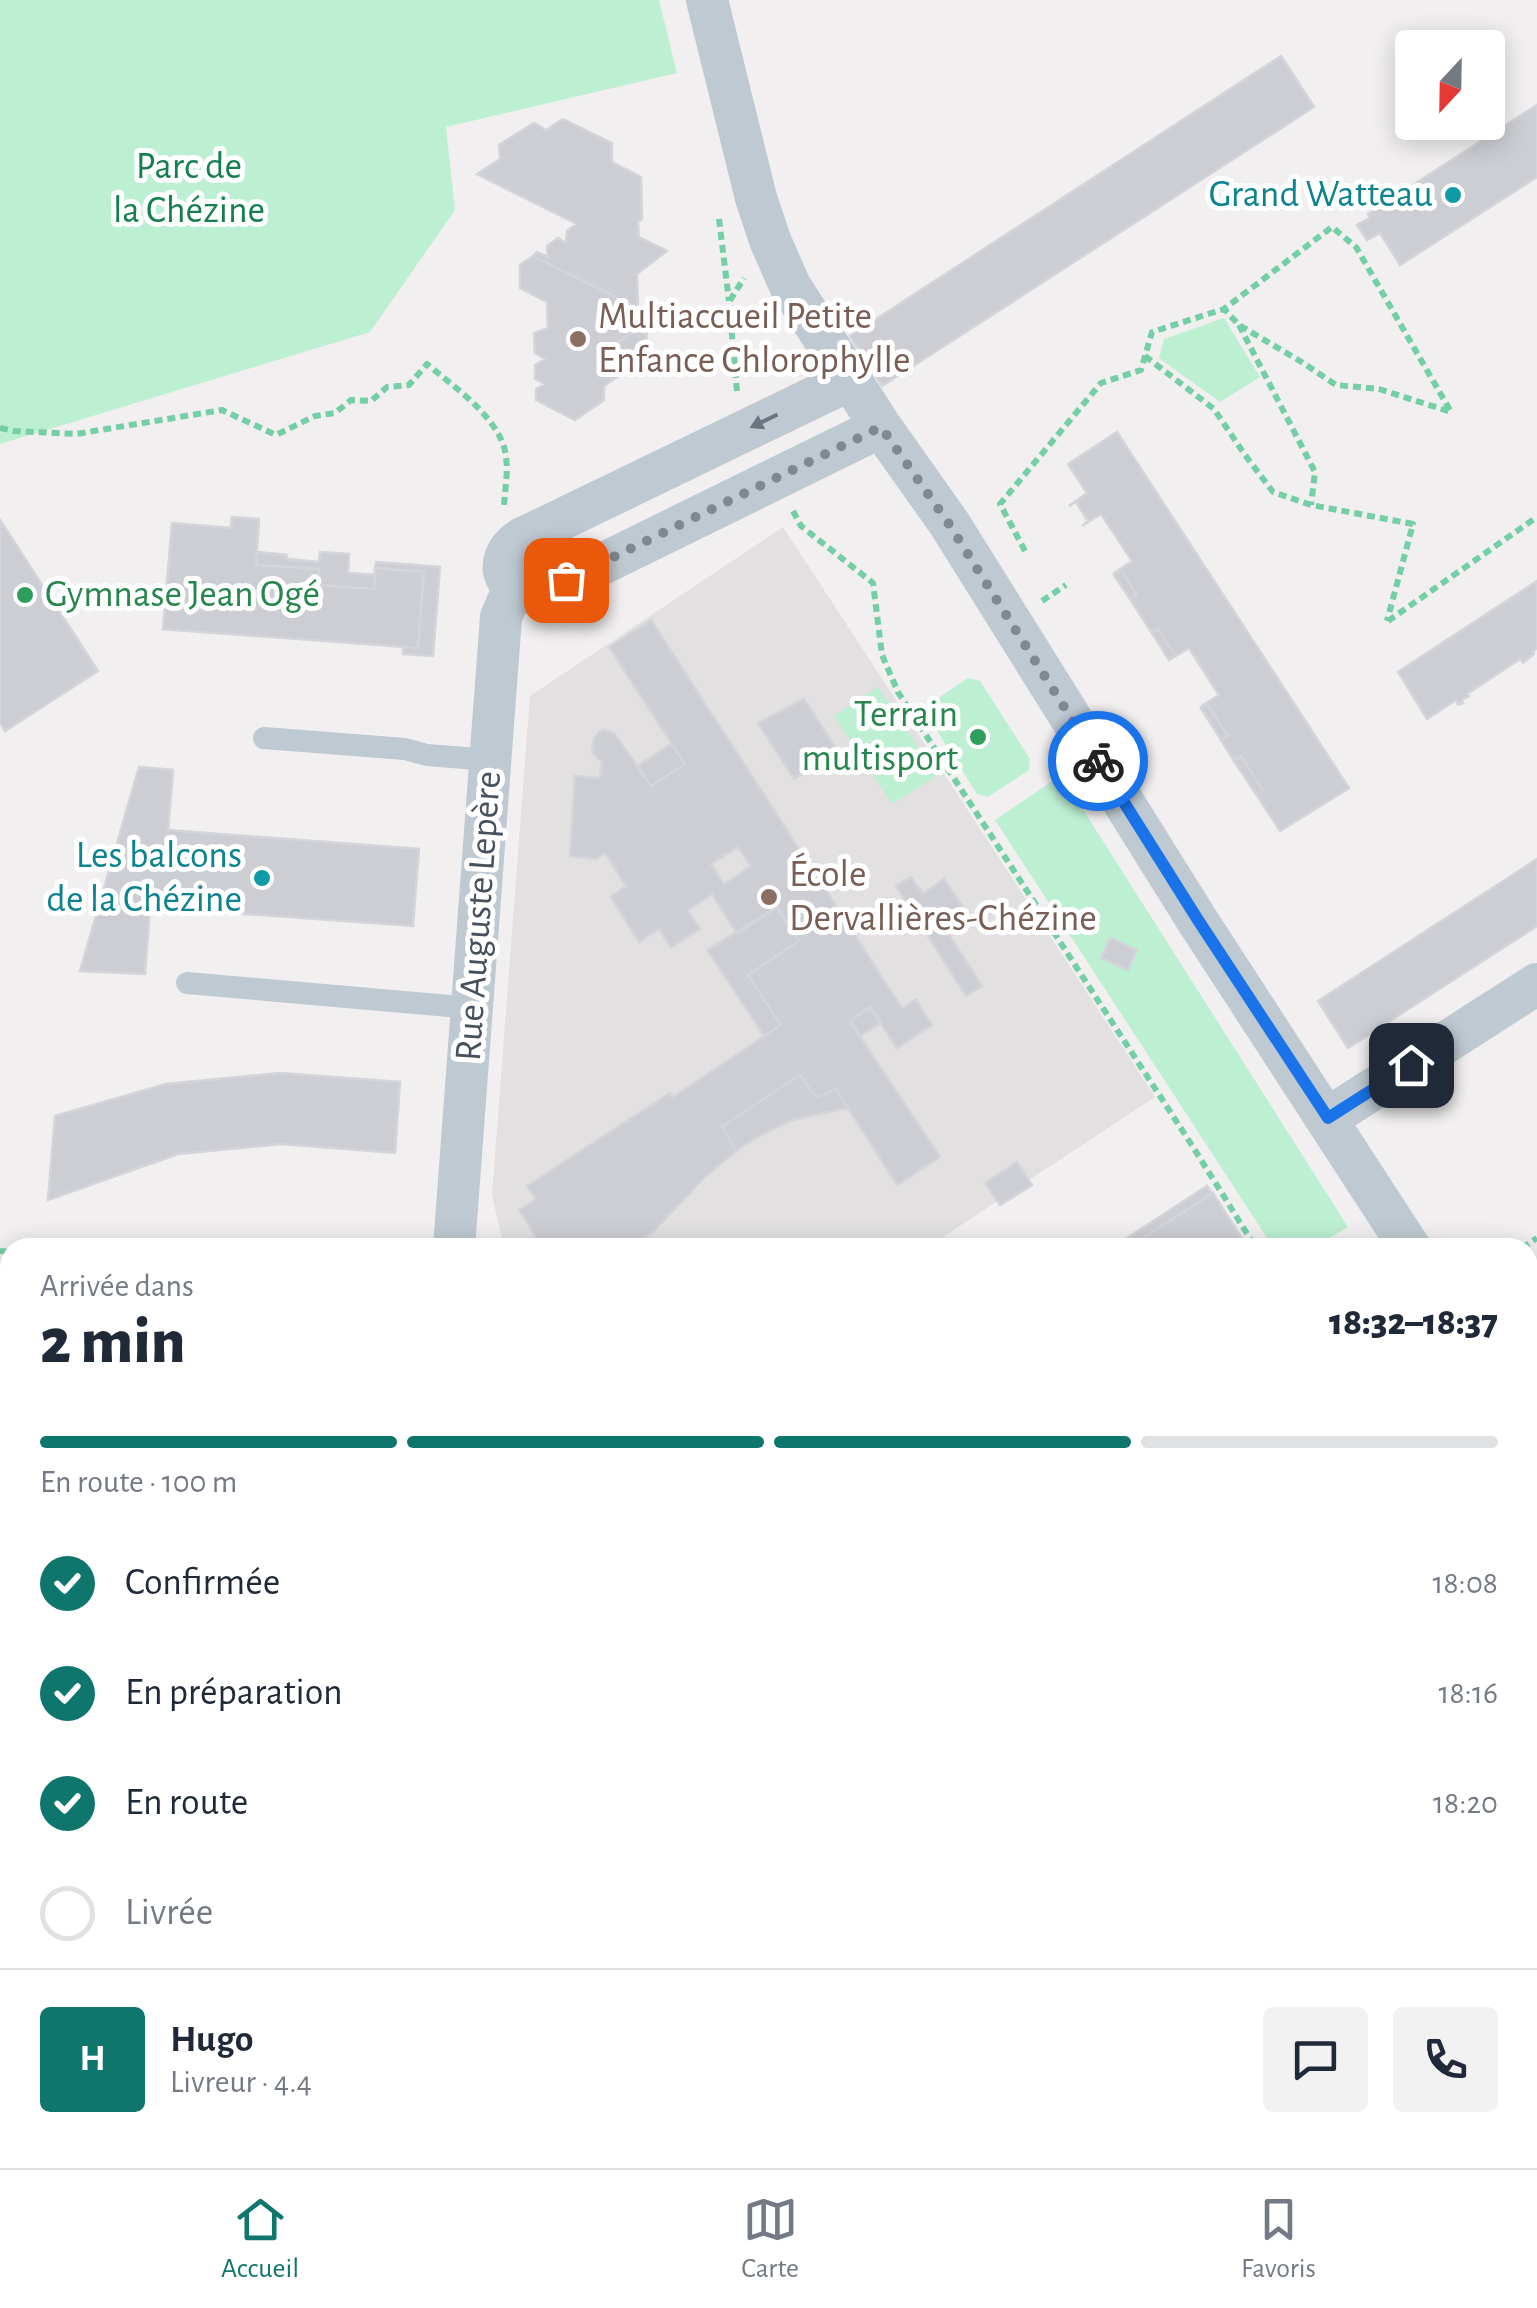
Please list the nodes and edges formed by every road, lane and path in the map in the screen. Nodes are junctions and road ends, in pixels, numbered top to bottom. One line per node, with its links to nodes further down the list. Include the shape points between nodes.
1 (708, 0): 2 (street)
2 (770, 240): 6 (street, via 790,286); 9 (path, via 729,302 737,392)
3 (1224, 309): 4 (path); 4 (path, via 1332,227 1356,248 1451,412 1379,389 1336,385); 5 (path, via 1152,332)
4 (1239, 325): 11 (path, via 1315,472)
5 (1145, 356): 11 (path, via 1214,409 1273,492); 13 (path, via 1141,370 1101,384 1000,504)
6 (852, 379): 7 (street); 9 (street, one-way to 9)
7 (881, 427): 10 (street); 22 (street)
8 (0, 428): 14 (path, via 76,434 222,410 276,435 335,413 350,400 371,402 387,387 409,384 427,364 470,400 502,440 502,532)
9 (751, 428): 14 (street, via 521,539 509,547)
10 (774, 479): 14 (street, via 543,593 526,593); 24 (path, via 802,526 874,583 882,654 898,692)
11 (1310, 505): 12 (path, via 1413,524 1387,621)
12 (1537, 517)
13 (1024, 551)
14 (510, 571): 18 (street, Rue Auguste Lepère)
15 (1066, 585): 16 (path)
16 (1029, 609)
17 (264, 738): 18 (lane)
18 (490, 760): 21 (street, Rue Auguste Lepère)
19 (187, 983): 21 (lane)
20 (1537, 984): 22 (street)
21 (472, 1008): 23 (street, Rue Auguste Lepère)
22 (1328, 1118): 25 (street)
23 (455, 1238)
24 (1250, 1238)
25 (1402, 1238)

